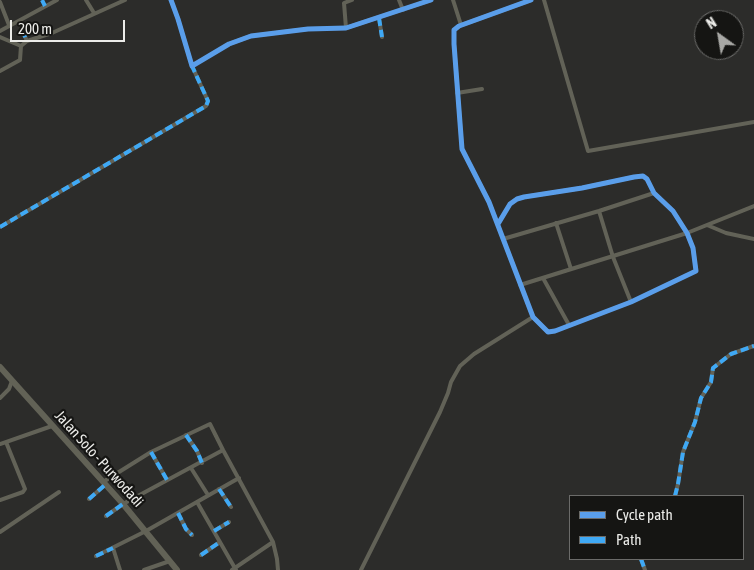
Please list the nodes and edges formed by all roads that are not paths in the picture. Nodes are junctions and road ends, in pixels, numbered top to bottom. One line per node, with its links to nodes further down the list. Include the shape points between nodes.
1 (42, 0): 13 (street)
2 (57, 0): 13 (street)
3 (86, 0): 15 (street)
4 (125, 0): 15 (street)
5 (170, 0): 26 (street)
6 (352, 0): 19 (street, via 344,2)
7 (399, 0): 14 (street)
8 (431, 0): 14 (street)
9 (453, 0): 18 (street)
10 (531, 0): 18 (street)
11 (544, 0): 30 (street, via 588,151)
12 (0, 2): 17 (street)
13 (45, 6): 17 (street)
14 (403, 10): 16 (street)
15 (94, 13): 24 (street)
16 (379, 18): 19 (street); 22 (street)
17 (9, 25): 21 (street)
18 (461, 25): 29 (street, via 454,30)
19 (346, 28): 26 (street, via 251,36 229,44)
20 (22, 30): 24 (street)
21 (0, 31)
22 (382, 36)
23 (0, 37): 25 (street)
24 (27, 41): 25 (street)
25 (21, 46): 27 (street, via 20,60)
26 (192, 66): 37 (street, via 208,101 206,106)
27 (0, 71)
28 (482, 89): 29 (street)
29 (457, 92): 35 (street, via 462,148)
30 (754, 122)
31 (654, 193): 33 (street); 35 (street, via 647,179 639,176 588,188 524,197 510,204); 38 (street)
32 (754, 206): 36 (street)
33 (599, 211): 34 (street); 41 (street)
34 (556, 223): 39 (street); 42 (street)
35 (498, 224): 39 (street)
36 (707, 225): 38 (street); 40 (street)
37 (0, 226)
38 (687, 233): 41 (street); 45 (street, via 695,272)
39 (503, 239): 44 (street)
40 (754, 239)
41 (613, 257): 42 (street); 45 (street)
42 (571, 269): 43 (street)
43 (542, 278): 44 (street); 47 (street)
44 (520, 285): 46 (street)
45 (631, 302): 47 (street)
46 (533, 317): 47 (street, via 548,332); 90 (street, via 460,366)
47 (570, 325)
48 (754, 346): 66 (street, via 731,354 713,368 711,382 701,398 683,452)
49 (0, 367): 50 (main road, Jalan Solo - Purwodadi)
50 (12, 382): 51 (street); 52 (main road, Jalan Solo - Purwodadi)
51 (0, 398)
52 (53, 426): 54 (street); 62 (main road, Jalan Solo - Purwodadi)
53 (186, 435): 56 (street, via 210,424); 57 (street); 58 (street)
54 (6, 442): 55 (street); 68 (street, via 25,489)
55 (0, 444)
56 (223, 450): 58 (street); 60 (street)
57 (151, 452): 61 (street); 62 (street)
58 (202, 463): 59 (street)
59 (191, 468): 61 (street); 65 (street)
60 (239, 478): 63 (street); 80 (street)
61 (167, 480): 70 (street)
62 (104, 484): 67 (street); 70 (main road, Jalan Solo - Purwodadi)
63 (219, 489): 65 (street); 71 (street)
64 (59, 492): 77 (street)
65 (208, 495): 69 (street)
66 (675, 495)
67 (89, 499)
68 (0, 500)
69 (197, 502): 72 (street); 76 (street)
70 (123, 504): 73 (street); 75 (main road, Jalan Solo - Purwodadi)
71 (231, 507)
72 (178, 513): 75 (street); 78 (street)
73 (106, 516)
74 (229, 522): 76 (street)
75 (146, 531): 81 (street); 84 (main road, Jalan Solo - Purwodadi)
76 (214, 531): 79 (street)
77 (0, 532)
78 (192, 535)
79 (220, 542): 82 (street); 85 (street)
80 (273, 542): 85 (street); 89 (street)
81 (113, 548): 83 (street); 86 (street)
82 (201, 555)
83 (96, 556)
84 (170, 560): 87 (street); 88 (main road, Jalan Solo - Purwodadi)
85 (234, 569)
86 (120, 570)
87 (144, 570)
88 (177, 570)
89 (278, 570)
90 (361, 570)

